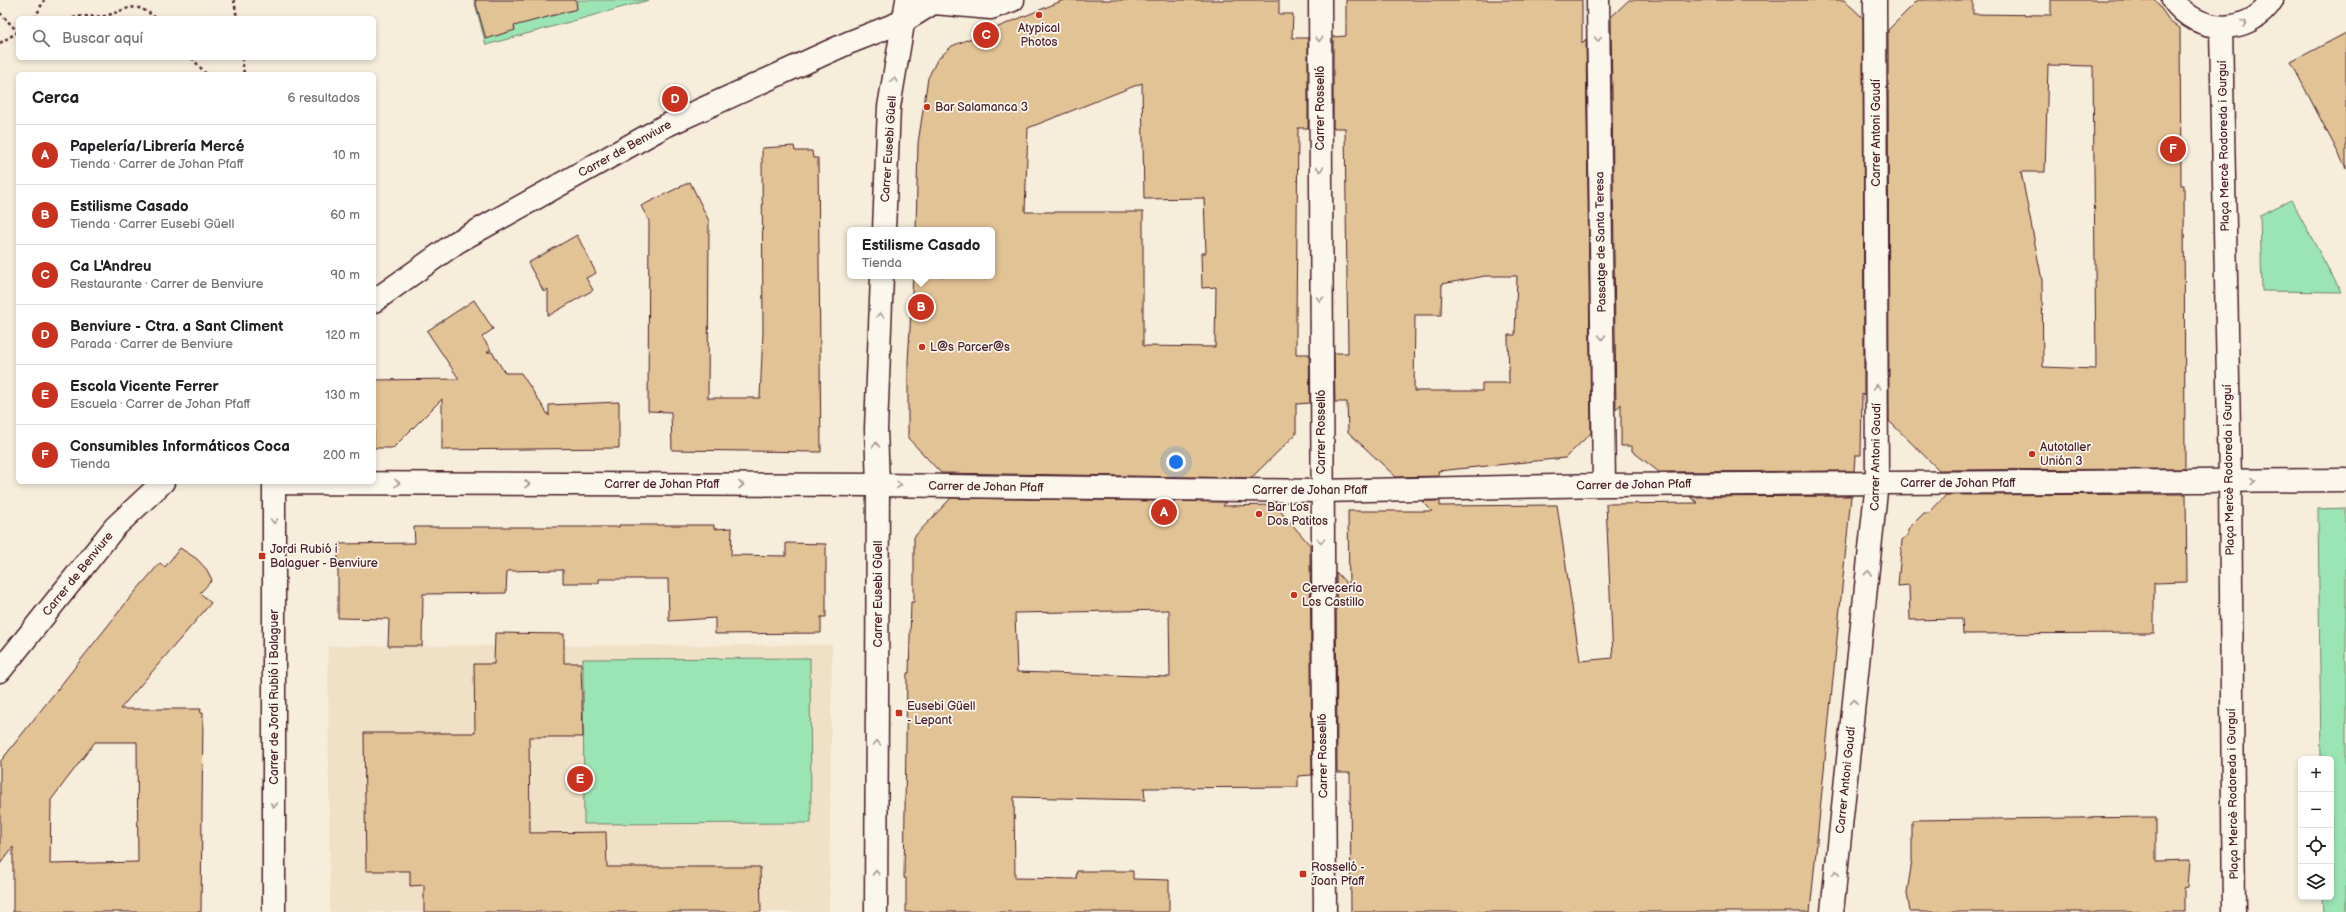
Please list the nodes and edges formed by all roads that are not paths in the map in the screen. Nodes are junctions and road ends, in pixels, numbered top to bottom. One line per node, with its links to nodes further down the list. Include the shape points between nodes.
1 (1013, 0): 7 (street, Carrer de Benviure, via 992,8)
2 (1320, 0): 21 (street, Carrer Rosselló, one-way to 21)
3 (1598, 0): 19 (street, Passatge de Santa Teresa, one-way to 19)
4 (1875, 0): 15 (street, Carrer Antoni Gaudí, one-way to 4)
5 (2173, 0): 9 (street, via 2180,10 2198,22)
6 (2272, 0): 9 (street, one-way to 6, via 2251,21 2267,8)
7 (936, 2): 8 (street, Carrer de Benviure)
8 (906, 10): 10 (street, Carrer Eusebi Güell, one-way to 8, via 889,108); 12 (street, Carrer de Benviure, via 848,43 665,126 457,242)
9 (2221, 28): 14 (street, Plaça Mercè Rodoreda i Gurguí)
10 (884, 227)
11 (882, 279): 20 (street, Carrer Eusebi Güell, one-way to 11, via 876,429)
12 (376, 300)
13 (2346, 480): 14 (street, Carrer de Johan Pfaff, one-way to 13)
14 (2230, 481): 15 (street, Carrer de Johan Pfaff); 27 (street, Plaça Mercè Rodoreda i Gurguí)
15 (1877, 482): 19 (street, Carrer de Johan Pfaff); 26 (street, Carrer Antoni Gaudí, one-way to 15)
16 (376, 483): 20 (street, Carrer de Johan Pfaff, one-way to 20)
17 (161, 484): 22 (street, Carrer de Benviure, via 115,527)
18 (274, 484): 23 (street, Carrer de Jordi Rubió i Balaguer, one-way to 23)
19 (1604, 484): 21 (street, Carrer de Johan Pfaff)
20 (878, 485): 21 (street, Carrer de Johan Pfaff, one-way to 21); 24 (street, Carrer Eusebi Güell, one-way to 20)
21 (1321, 491): 25 (street, Carrer Rosselló, one-way to 25)
22 (0, 671)
23 (274, 912)
24 (876, 912)
25 (1325, 912)
26 (1832, 912)
27 (2234, 912)

